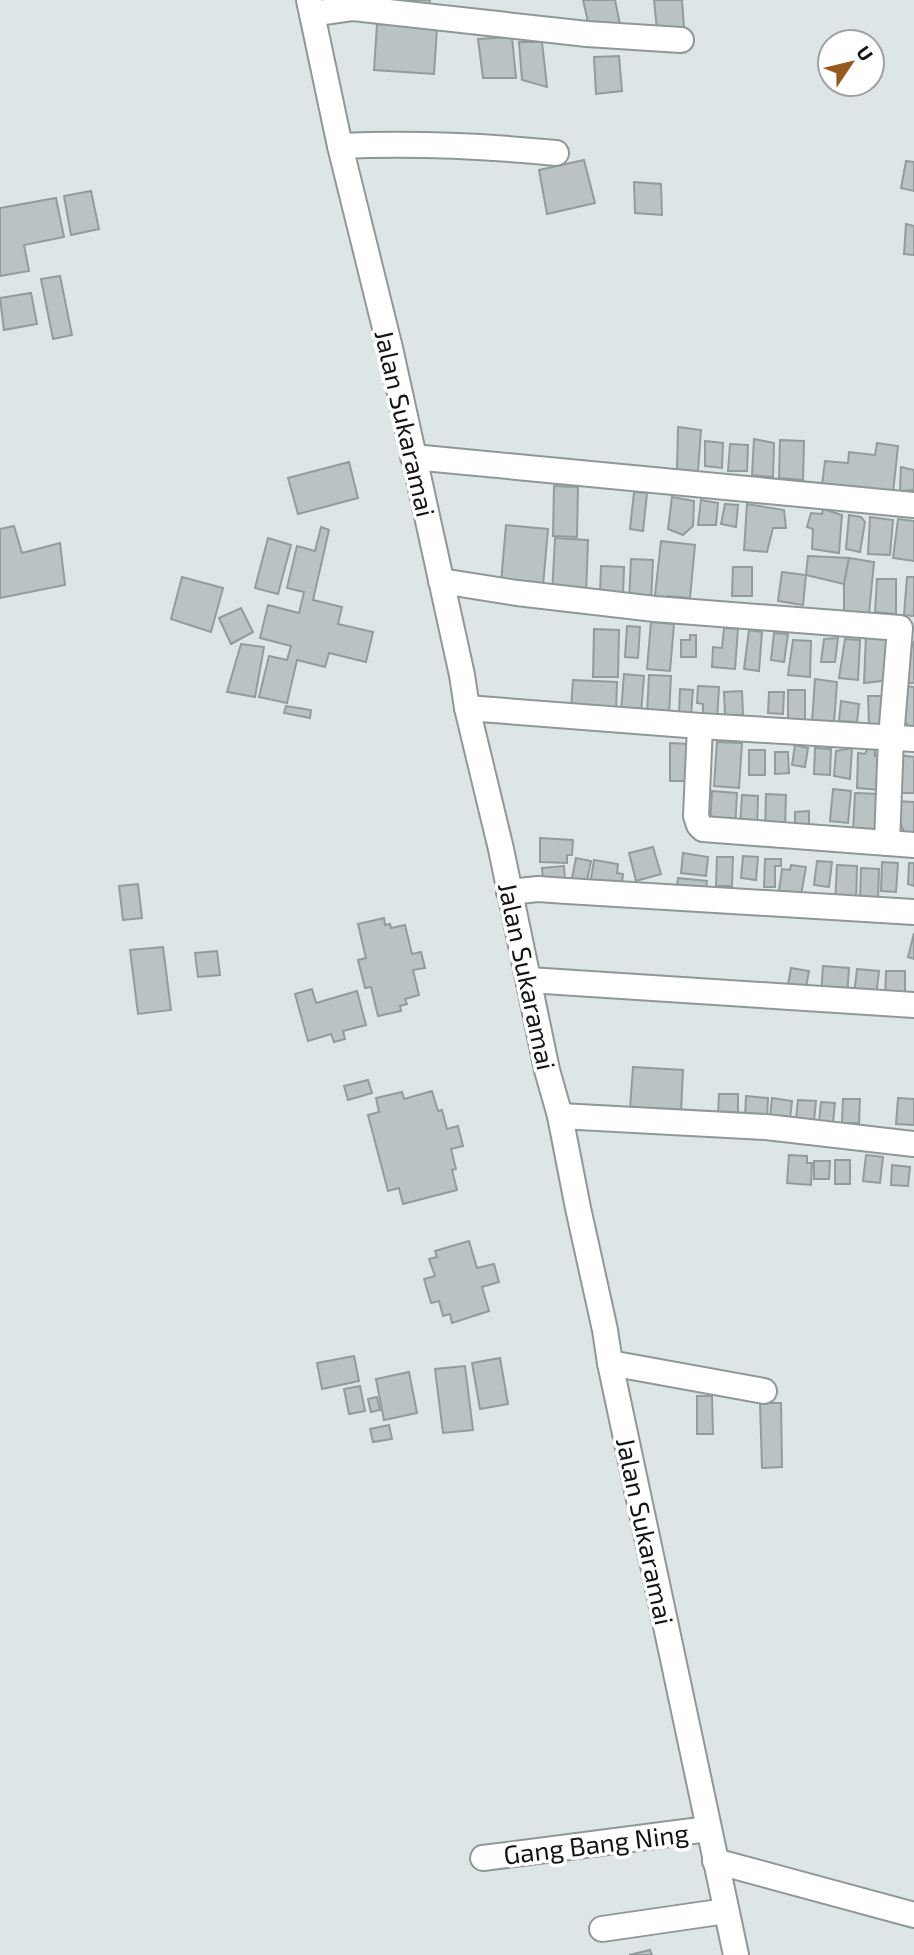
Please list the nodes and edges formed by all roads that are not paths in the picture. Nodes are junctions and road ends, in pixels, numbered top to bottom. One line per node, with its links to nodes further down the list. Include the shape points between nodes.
1 (310, 7): 2 (street); 3 (street, Jalan Sukaramai)
2 (681, 40)
3 (340, 146): 4 (street); 5 (street, Jalan Sukaramai)
4 (556, 153)
5 (412, 457): 6 (street); 7 (street, Jalan Sukaramai)
6 (914, 505)
7 (441, 581): 8 (street, via 693,613); 9 (street, Jalan Sukaramai)
8 (907, 629): 11 (street)
9 (467, 708): 10 (street); 14 (street, Jalan Sukaramai)
10 (700, 726): 11 (street); 12 (street, via 696,816 703,830)
11 (902, 739): 12 (street)
12 (887, 843): 13 (street)
13 (914, 845)
14 (509, 892): 15 (street, via 538,889); 16 (street, Jalan Sukaramai)
15 (914, 912)
16 (529, 980): 17 (street); 18 (street, Jalan Sukaramai)
17 (914, 1004)
18 (560, 1116): 19 (street, via 766,1127); 20 (street, Jalan Sukaramai)
19 (914, 1144)
20 (610, 1363): 21 (street); 22 (street, Jalan Sukaramai)
21 (764, 1391)
22 (708, 1829): 23 (street, Gang Bang Ning); 24 (street, Jalan Sukaramai)
23 (483, 1858)
24 (731, 1865): 25 (street, Jalan Sukaramai); 26 (street)
25 (726, 1911): 27 (street); 28 (street, Jalan Sukaramai)
26 (914, 1915)
27 (602, 1929)
28 (736, 1955)

